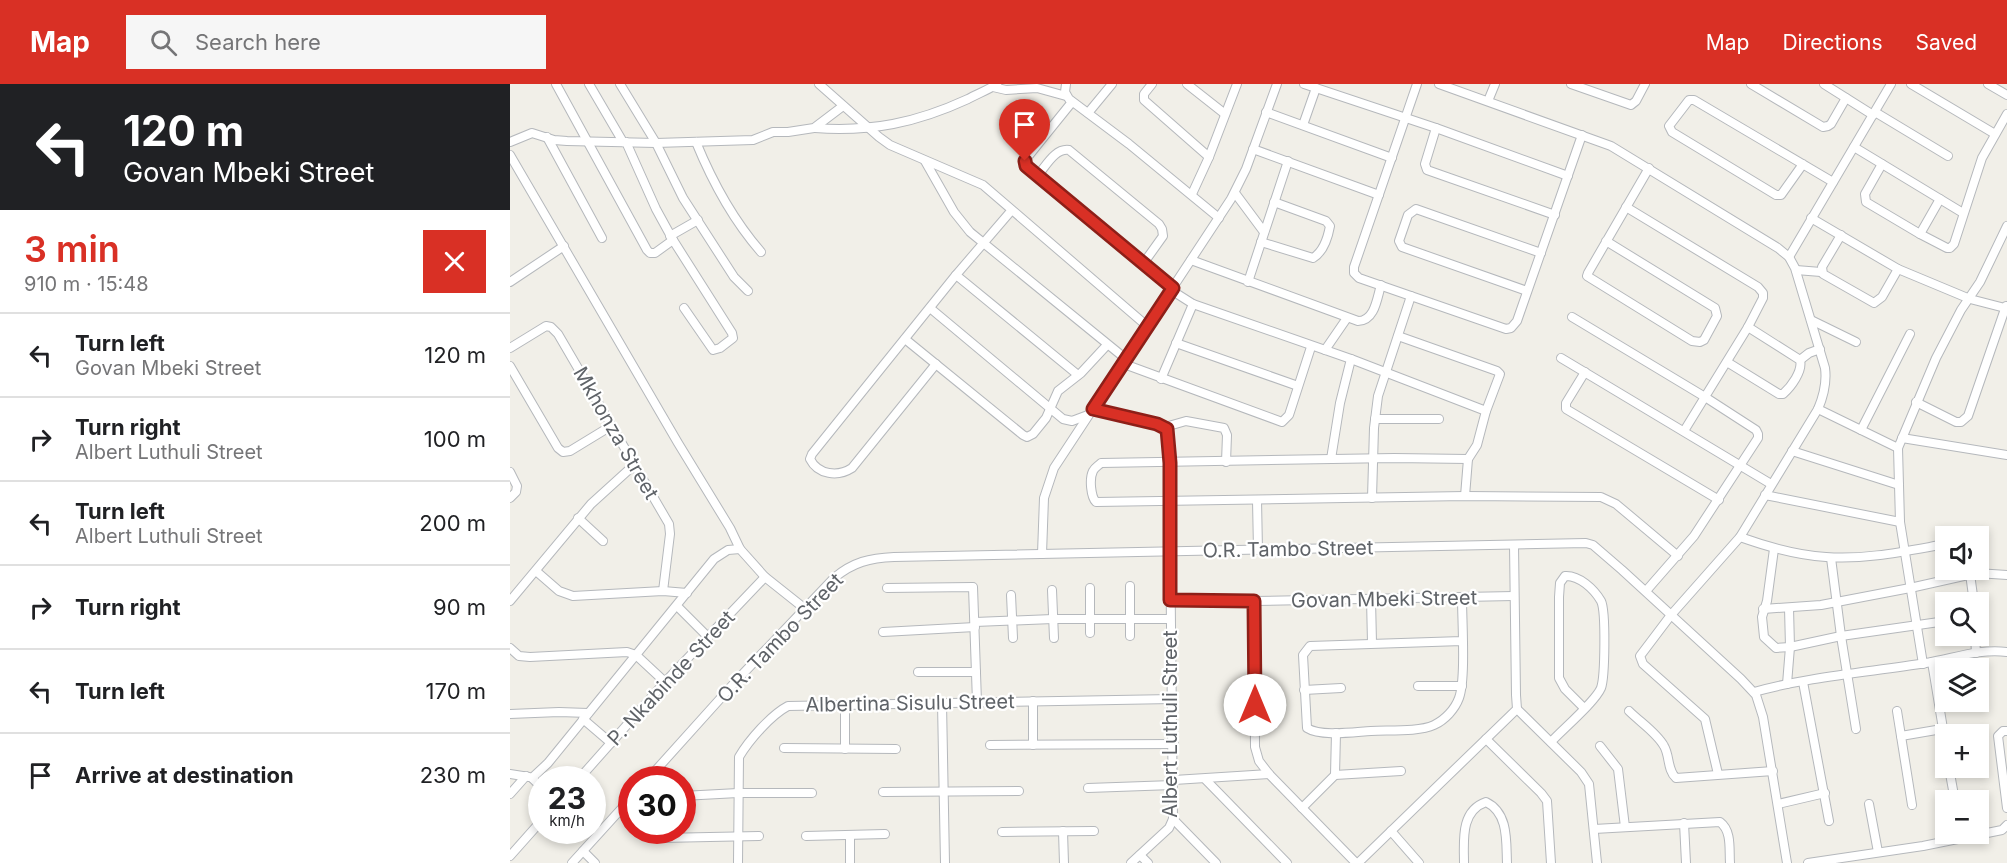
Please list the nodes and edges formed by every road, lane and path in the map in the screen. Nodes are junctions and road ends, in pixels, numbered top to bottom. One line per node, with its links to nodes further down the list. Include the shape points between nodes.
1 (556, 84): 42 (street)
2 (589, 84): 44 (street)
3 (620, 84): 46 (street)
4 (1066, 84): 26 (street)
5 (1112, 84): 30 (street)
6 (1152, 84): 51 (street, via 1144,100)
7 (1187, 84): 32 (street)
8 (1237, 84): 32 (street)
9 (1276, 84): 29 (street)
10 (1304, 84): 23 (street)
11 (1417, 84): 34 (street)
12 (1439, 84): 27 (street)
13 (1495, 84): 27 (street)
14 (1571, 84): 15 (street, via 1631,105)
15 (1645, 84)
16 (1751, 84): 25 (street, via 1823,127 1831,123)
17 (1824, 84): 25 (street)
18 (1892, 84): 31 (street)
19 (1911, 84): 39 (street)
20 (1988, 84): 24 (street)
21 (822, 85): 28 (street)
22 (995, 85): 26 (street, via 1006,90 1037,88); 38 (street, via 934,113)
23 (1316, 88): 34 (street); 35 (street)
24 (2007, 95)
25 (1846, 98): 31 (street)
26 (1069, 99): 30 (street); 58 (street, via 1026,159 1025,165)
27 (1488, 101): 40 (street)
28 (843, 106): 36 (street); 38 (street)
29 (1266, 112): 35 (street); 48 (street)
30 (1088, 113): 62 (street)
31 (1874, 113): 47 (street); 50 (street)
32 (1225, 114): 51 (street)
33 (2007, 114): 39 (street)
34 (1406, 117): 37 (street); 52 (street)
35 (1303, 125): 52 (street)
36 (814, 128): 38 (street); 45 (street, via 773,132 753,140)
37 (1436, 128): 59 (street); 69 (street, via 1425,164 1427,170)
38 (869, 129): 53 (street, via 890,145)
39 (1995, 134): 68 (street, via 1982,158)
40 (1582, 135): 57 (street); 59 (street)
41 (547, 137): 42 (street); 43 (street, via 529,133); 77 (street)
42 (587, 141): 44 (street); 78 (street, via 647,250 655,253)
43 (510, 142)
44 (625, 142): 46 (street); 78 (street)
45 (696, 142): 46 (street); 83 (street, via 722,193)
46 (656, 143): 72 (street, via 678,190)
47 (1854, 147): 56 (street); 60 (street)
48 (1253, 149): 54 (street); 61 (street)
49 (510, 155): 82 (street)
50 (1948, 156)
51 (1209, 157): 62 (street)
52 (1392, 158): 63 (street)
53 (926, 161): 67 (street, via 980,183); 81 (street, via 954,212)
54 (1288, 161): 63 (street); 65 (street)
55 (1803, 164): 55 (street, via 1691,99 1669,126 1672,132 1776,195 1786,191); 60 (street)
56 (1882, 164): 64 (street); 75 (street, via 1865,200)
57 (1649, 168): 66 (street); 85 (street)
58 (1038, 175): 87 (street); 87 (street, via 1058,152 1068,150 1159,224 1163,236)
59 (1568, 176): 69 (street)
60 (1833, 182): 71 (street)
61 (1234, 193): 70 (street); 74 (street)
62 (1192, 195): 70 (street)
63 (1379, 195): 94 (street, via 1354,270 1359,278)
64 (1940, 199): 68 (street); 75 (street)
65 (1274, 202): 74 (street); 80 (street, via 1326,221 1329,234 1320,253 1313,258)
66 (1626, 207): 79 (street); 108 (street, via 1760,289 1763,298)
67 (1011, 210): 81 (street); 107 (street)
68 (1963, 213): 75 (street, via 1950,248)
69 (1554, 215): 84 (street)
70 (1219, 218): 86 (street)
71 (1811, 218): 76 (street); 85 (street)
72 (698, 220): 78 (street); 96 (street, via 734,277)
73 (2007, 226): 99 (street)
74 (1264, 232): 80 (street)
75 (1920, 234)
76 (1841, 235): 88 (street); 90 (street)
77 (602, 238)
78 (671, 238): 102 (street, via 733,338 713,350)
79 (1606, 241): 79 (street, via 1587,278 1689,339 1704,340 1717,316 1715,308)
80 (1261, 242): 93 (street)
81 (982, 243): 91 (street); 115 (street)
82 (564, 246): 92 (street); 171 (street)
83 (761, 252)
84 (1541, 253): 97 (street); 97 (street, via 1419,210 1410,212 1405,223 1399,241 1402,247)
85 (1790, 257): 89 (street)
86 (1191, 260): 93 (street); 95 (street)
87 (1143, 264): 95 (street)
88 (1898, 269): 90 (street, via 1882,297 1874,303); 99 (street)
89 (1796, 270): 90 (street); 106 (street)
90 (1821, 272)
91 (956, 275): 103 (street); 129 (street)
92 (510, 282)
93 (1248, 282): 105 (street)
94 (1381, 285): 98 (street); 105 (street, via 1369,318)
95 (1172, 289): 100 (street); 107 (street)
96 (748, 291)
97 (1527, 291): 98 (street, via 1516,324 1509,329)
98 (1411, 296): 111 (street)
99 (1970, 298): 101 (street); 133 (street)
100 (1193, 304): 114 (street); 116 (street)
101 (2006, 306): 109 (street)
102 (684, 308)
103 (930, 308): 112 (street); 134 (street)
104 (1572, 317): 132 (street)
105 (1347, 318): 119 (street)
106 (1811, 320): 113 (street); 118 (street)
107 (1147, 326): 123 (street)
108 (1748, 327): 122 (street); 124 (street)
109 (2003, 329): 133 (street, via 1966,418 1954,422)
110 (1910, 334): 142 (street)
111 (1398, 336): 127 (street); 137 (street, via 1499,372)
112 (905, 339): 125 (street); 125 (street, via 812,454 810,461 819,470 841,473 852,468)
113 (1856, 342)
114 (1176, 343): 130 (street); 131 (street)
115 (1107, 345): 123 (street); 129 (street)
116 (1311, 346): 119 (street); 131 (street)
117 (510, 348): 140 (street, Mkhonza Street, via 540,329 553,328)
118 (1820, 348): 122 (street); 135 (street, via 1826,383)
119 (1325, 351): 121 (street)
120 (1561, 358): 128 (street)
121 (1351, 359): 127 (street); 148 (street)
122 (1800, 360): 124 (street, via 1801,368 1781,394)
123 (1125, 362): 130 (street); 136 (street)
124 (1727, 362): 132 (street)
125 (936, 364): 134 (street, via 1025,436 1035,432)
126 (510, 366): 140 (street, via 563,452)
127 (1385, 372): 137 (street); 138 (street)
128 (1586, 372): 143 (street); 163 (street, via 1566,409)
129 (1078, 375): 134 (street, via 1058,391)
130 (1161, 379): 131 (street, via 1282,422 1288,418)
131 (1298, 386)
132 (1705, 397): 143 (street); 154 (street, via 1757,431 1758,438)
133 (1916, 402): 144 (street)
134 (1050, 407): 136 (street, via 1069,421)
135 (1818, 409): 142 (street); 146 (street)
136 (1092, 411): 141 (street); 176 (street, via 1050,478 1044,498)
137 (1486, 411): 150 (street, via 1477,445)
138 (1375, 419): 139 (street); 149 (street)
139 (1439, 419)
140 (611, 426): 153 (street, Mkhonza Street)
141 (1165, 427): 151 (street, via 1186,421 1224,428); 152 (street, Albert Luthuli Street)
142 (1861, 430): 145 (street)
143 (1684, 431): 154 (street)
144 (1902, 438): 145 (street); 147 (street)
145 (1899, 448): 157 (street)
146 (1792, 451): 156 (street); 157 (street)
147 (2007, 455)
148 (1330, 459): 149 (street); 151 (street)
149 (1373, 459): 150 (street); 161 (street)
150 (1468, 459): 159 (street)
151 (1226, 462): 152 (street)
152 (1170, 463): 164 (street, Albert Luthuli Street); 164 (street, via 1101,464 1093,469 1092,497 1096,502)
153 (634, 465): 165 (street); 189 (street, Mkhonza Street, via 669,527)
154 (1740, 466): 156 (street); 163 (street)
155 (510, 472): 160 (street, via 517,486)
156 (1771, 484): 158 (street)
157 (1899, 485): 166 (street)
158 (1765, 495): 166 (street); 167 (street)
159 (1465, 496): 161 (street); 177 (street, via 1601,497 1616,504)
160 (510, 498)
161 (1372, 498): 162 (street)
162 (1257, 500): 164 (street); 173 (street)
163 (1719, 500): 177 (street)
164 (1170, 502): 174 (street, Albert Luthuli Street)
165 (578, 518): 168 (street); 179 (street)
166 (1900, 522): 175 (street)
167 (1740, 537): 172 (street); 204 (street)
168 (603, 541)
169 (1515, 545): 173 (street, O.R. Tambo Street); 190 (street, O.R. Tambo Street, via 1593,545); 193 (street)
170 (1935, 546): 175 (street)
171 (740, 549): 182 (street); 191 (street, via 718,555)
172 (1774, 549): 178 (street); 203 (street)
173 (1258, 550): 174 (street, O.R. Tambo Street)
174 (1169, 552): 176 (street, O.R. Tambo Street); 196 (street, Albert Luthuli Street)
175 (1904, 552): 178 (street); 187 (street)
176 (1042, 554): 201 (street, O.R. Tambo Street, via 864,560 834,578)
177 (1678, 556): 190 (street)
178 (1830, 558): 199 (street)
179 (536, 571): 189 (street, via 563,593 573,596); 197 (street)
180 (1989, 573): 181 (street)
181 (2007, 575)
182 (765, 577): 201 (street); 217 (street, P. Nkabinde Street)
183 (1944, 580): 187 (street)
184 (1130, 586): 205 (street)
185 (886, 588): 211 (street, via 973,587)
186 (1090, 588): 207 (street)
187 (1910, 588): 199 (street); 212 (street)
188 (1052, 590): 206 (street)
189 (663, 591): 191 (street)
190 (1646, 591): 204 (street, O.R. Tambo Street)
191 (687, 593): 200 (street)
192 (1011, 595): 209 (street)
193 (1514, 596): 194 (street, Govan Mbeki Street); 247 (street)
194 (1462, 598): 195 (street, Govan Mbeki Street); 220 (street)
195 (1371, 599): 198 (street, Govan Mbeki Street); 221 (street)
196 (1170, 600): 198 (street, Govan Mbeki Street); 208 (street, Albert Luthuli Street)
197 (510, 601)
198 (1254, 601): 274 (street, via 1255,747)
199 (1836, 601): 202 (street); 216 (street)
200 (677, 606): 217 (street); 227 (street)
201 (804, 608): 270 (street, O.R. Tambo Street)
202 (1789, 608): 203 (street); 223 (street)
203 (1763, 609): 223 (street, via 1765,640 1776,648)
204 (1671, 615): 240 (street, O.R. Tambo Street); 275 (street, via 1640,658 1705,718)
205 (1131, 618): 207 (street); 208 (street); 215 (street)
206 (1053, 619): 207 (street); 209 (street); 219 (street)
207 (1090, 619): 214 (street)
208 (1170, 619): 241 (street, Albert Luthuli Street)
209 (1012, 621): 211 (street); 218 (street)
210 (1935, 622): 212 (street)
211 (975, 625): 213 (street); 231 (street)
212 (1916, 625): 216 (street); 229 (street)
213 (884, 632)
214 (1090, 633)
215 (1130, 636)
216 (1841, 636): 223 (street); 232 (street)
217 (708, 638): 233 (street, P. Nkabinde Street)
218 (1013, 638)
219 (1054, 638)
220 (1462, 641): 221 (street); 237 (street)
221 (1372, 643): 239 (street, via 1308,647 1303,655)
222 (1976, 646): 226 (street)
223 (1790, 647): 235 (street)
224 (510, 648): 227 (street, via 519,656 530,657 622,652)
225 (2007, 652): 226 (street)
226 (1976, 653): 228 (street)
227 (636, 655): 233 (street); 251 (street)
228 (1932, 662): 229 (street); 252 (street)
229 (1923, 664): 232 (street)
230 (918, 672): 231 (street)
231 (976, 672): 243 (street)
232 (1847, 676): 234 (street); 253 (street)
233 (665, 682): 260 (street, P. Nkabinde Street)
234 (1803, 682): 235 (street); 287 (street)
235 (1787, 684): 240 (street)
236 (1418, 686): 237 (street)
237 (1462, 686): 256 (street, via 1453,708 1434,725)
238 (1341, 688): 239 (street)
239 (1304, 690): 256 (street, via 1307,728)
240 (1754, 692): 272 (street, O.R. Tambo Street, via 1761,708)
241 (1173, 699): 242 (street, Albertina Sisulu Street); 261 (street, Albert Luthuli Street)
242 (1033, 701): 243 (street, Albertina Sisulu Street); 263 (street)
243 (977, 702): 244 (street, Albertina Sisulu Street)
244 (942, 703): 245 (street, Albertina Sisulu Street); 282 (street)
245 (845, 704): 266 (street); 285 (street, Albertina Sisulu Street, via 793,705 782,709 739,757)
246 (1584, 708): 246 (street, via 1599,692 1604,678 1602,604 1581,580 1565,576 1559,597 1559,678); 259 (street)
247 (1517, 709): 258 (street); 259 (street)
248 (1629, 711): 275 (street, via 1665,746 1674,776)
249 (1897, 711): 257 (street)
250 (510, 714): 251 (street)
251 (585, 716): 260 (street); 268 (street)
252 (1941, 724)
253 (1856, 729)
254 (1935, 730): 257 (street)
255 (2007, 731): 294 (street, via 1998,735)
256 (1336, 733): 276 (street)
257 (1901, 736): 292 (street)
258 (1486, 739): 304 (street); 333 (street, via 1546,801)
259 (1551, 742): 301 (street, via 1589,784)
260 (611, 743): 269 (street, P. Nkabinde Street)
261 (1174, 744): 263 (street); 280 (street, Albert Luthuli Street)
262 (990, 745): 263 (street)
263 (1033, 745)
264 (1600, 747): 299 (street, via 1618,769)
265 (784, 748): 266 (street)
266 (845, 749): 267 (street)
267 (896, 749)
268 (544, 766)
269 (590, 766)
270 (660, 766)
271 (1401, 771): 276 (street)
272 (1773, 771): 275 (street); 290 (street, O.R. Tambo Street)
273 (510, 774): 277 (street)
274 (1269, 774): 279 (street); 293 (street)
275 (1718, 774)
276 (1335, 775): 293 (street)
277 (528, 777)
278 (528, 778): 288 (street)
279 (1205, 779): 280 (street); 328 (street)
280 (1173, 783): 281 (street); 296 (street, Albert Luthuli Street)
281 (1088, 788)
282 (944, 791): 283 (street); 284 (street); 323 (street)
283 (1019, 791)
284 (883, 792)
285 (738, 793): 286 (street); 289 (street); 313 (street, Albertina Sisulu Street)
286 (812, 793)
287 (1825, 793): 290 (street); 297 (street)
288 (510, 794)
289 (696, 795)
290 (1778, 804): 337 (street, O.R. Tambo Street)
291 (1869, 804): 317 (street)
292 (1912, 805)
293 (1302, 808): 329 (street)
294 (2007, 808)
295 (618, 812): 316 (street)
296 (1173, 819): 318 (street, Albert Luthuli Street, via 1169,828); 327 (street)
297 (1829, 821)
298 (1684, 823): 299 (street); 335 (street); 336 (street, via 1724,824)
299 (1625, 827): 301 (street)
300 (2005, 828): 305 (street)
301 (1594, 829): 334 (street)
302 (1063, 831): 303 (street); 306 (street); 324 (street)
303 (1094, 831)
304 (1390, 831): 329 (street); 330 (street)
305 (1989, 831)
306 (1002, 832)
307 (528, 834): 315 (street)
308 (885, 834): 309 (street)
309 (850, 835): 311 (street); 322 (street)
310 (759, 836): 313 (street)
311 (806, 836)
312 (696, 838): 313 (street)
313 (738, 838): 321 (street, Albertina Sisulu Street)
314 (1935, 841): 317 (street)
315 (512, 850)
316 (583, 851): 319 (street); 320 (street)
317 (1878, 852): 338 (street)
318 (1140, 855): 325 (street, Albert Luthuli Street); 326 (street)
319 (572, 863)
320 (595, 863)
321 (738, 863)
322 (850, 863)
323 (945, 863)
324 (1064, 863)
325 (1131, 863)
326 (1148, 863)
327 (1216, 863)
328 (1287, 863)
329 (1357, 863)
330 (1419, 863)
331 (1464, 863): 332 (street, via 1466,821 1486,802 1503,820)
332 (1507, 863)
333 (1551, 863)
334 (1597, 863)
335 (1686, 863)
336 (1730, 863)
337 (1787, 863)
338 (1808, 863)

